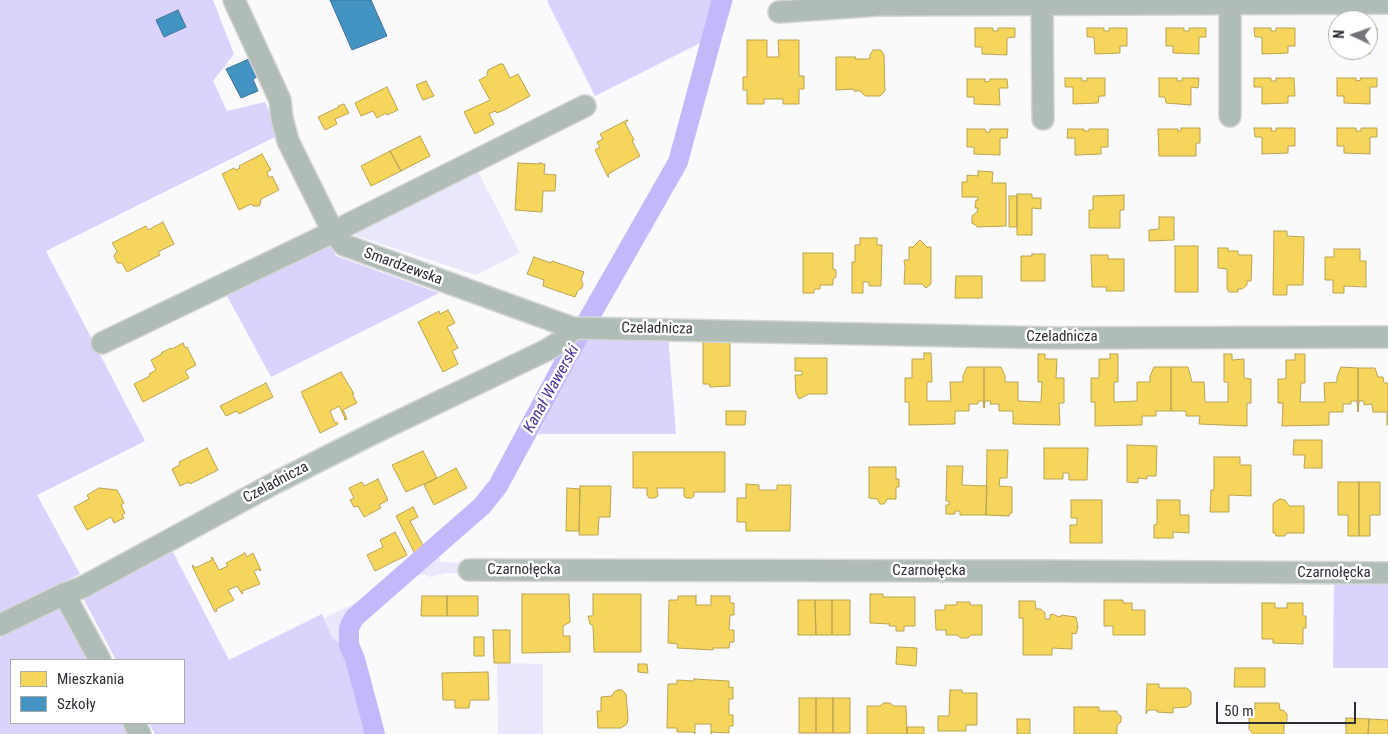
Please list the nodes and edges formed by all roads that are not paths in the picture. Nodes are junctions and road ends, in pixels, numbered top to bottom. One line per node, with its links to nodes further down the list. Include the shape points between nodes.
1 (234, 0): 9 (street, Smardzewska, via 280,100 288,141)
2 (1388, 3): 4 (street)
3 (1042, 4): 4 (street); 5 (street, via 879,4); 8 (street)
4 (1230, 4): 7 (street)
5 (779, 12)
6 (585, 106): 9 (street)
7 (1230, 116)
8 (1043, 118)
9 (333, 232): 10 (street, Smardzewska, via 344,246); 12 (street)
10 (582, 328): 11 (street, Czeladnicza, via 1056,338); 15 (street, Czeladnicza, via 547,350 271,485 83,587)
11 (1388, 337)
12 (102, 343)
13 (469, 570): 14 (street, Czarnołęcka)
14 (1388, 573)
15 (64, 594): 16 (street, Czeladnicza); 17 (street)
16 (0, 625)
17 (99, 659)

